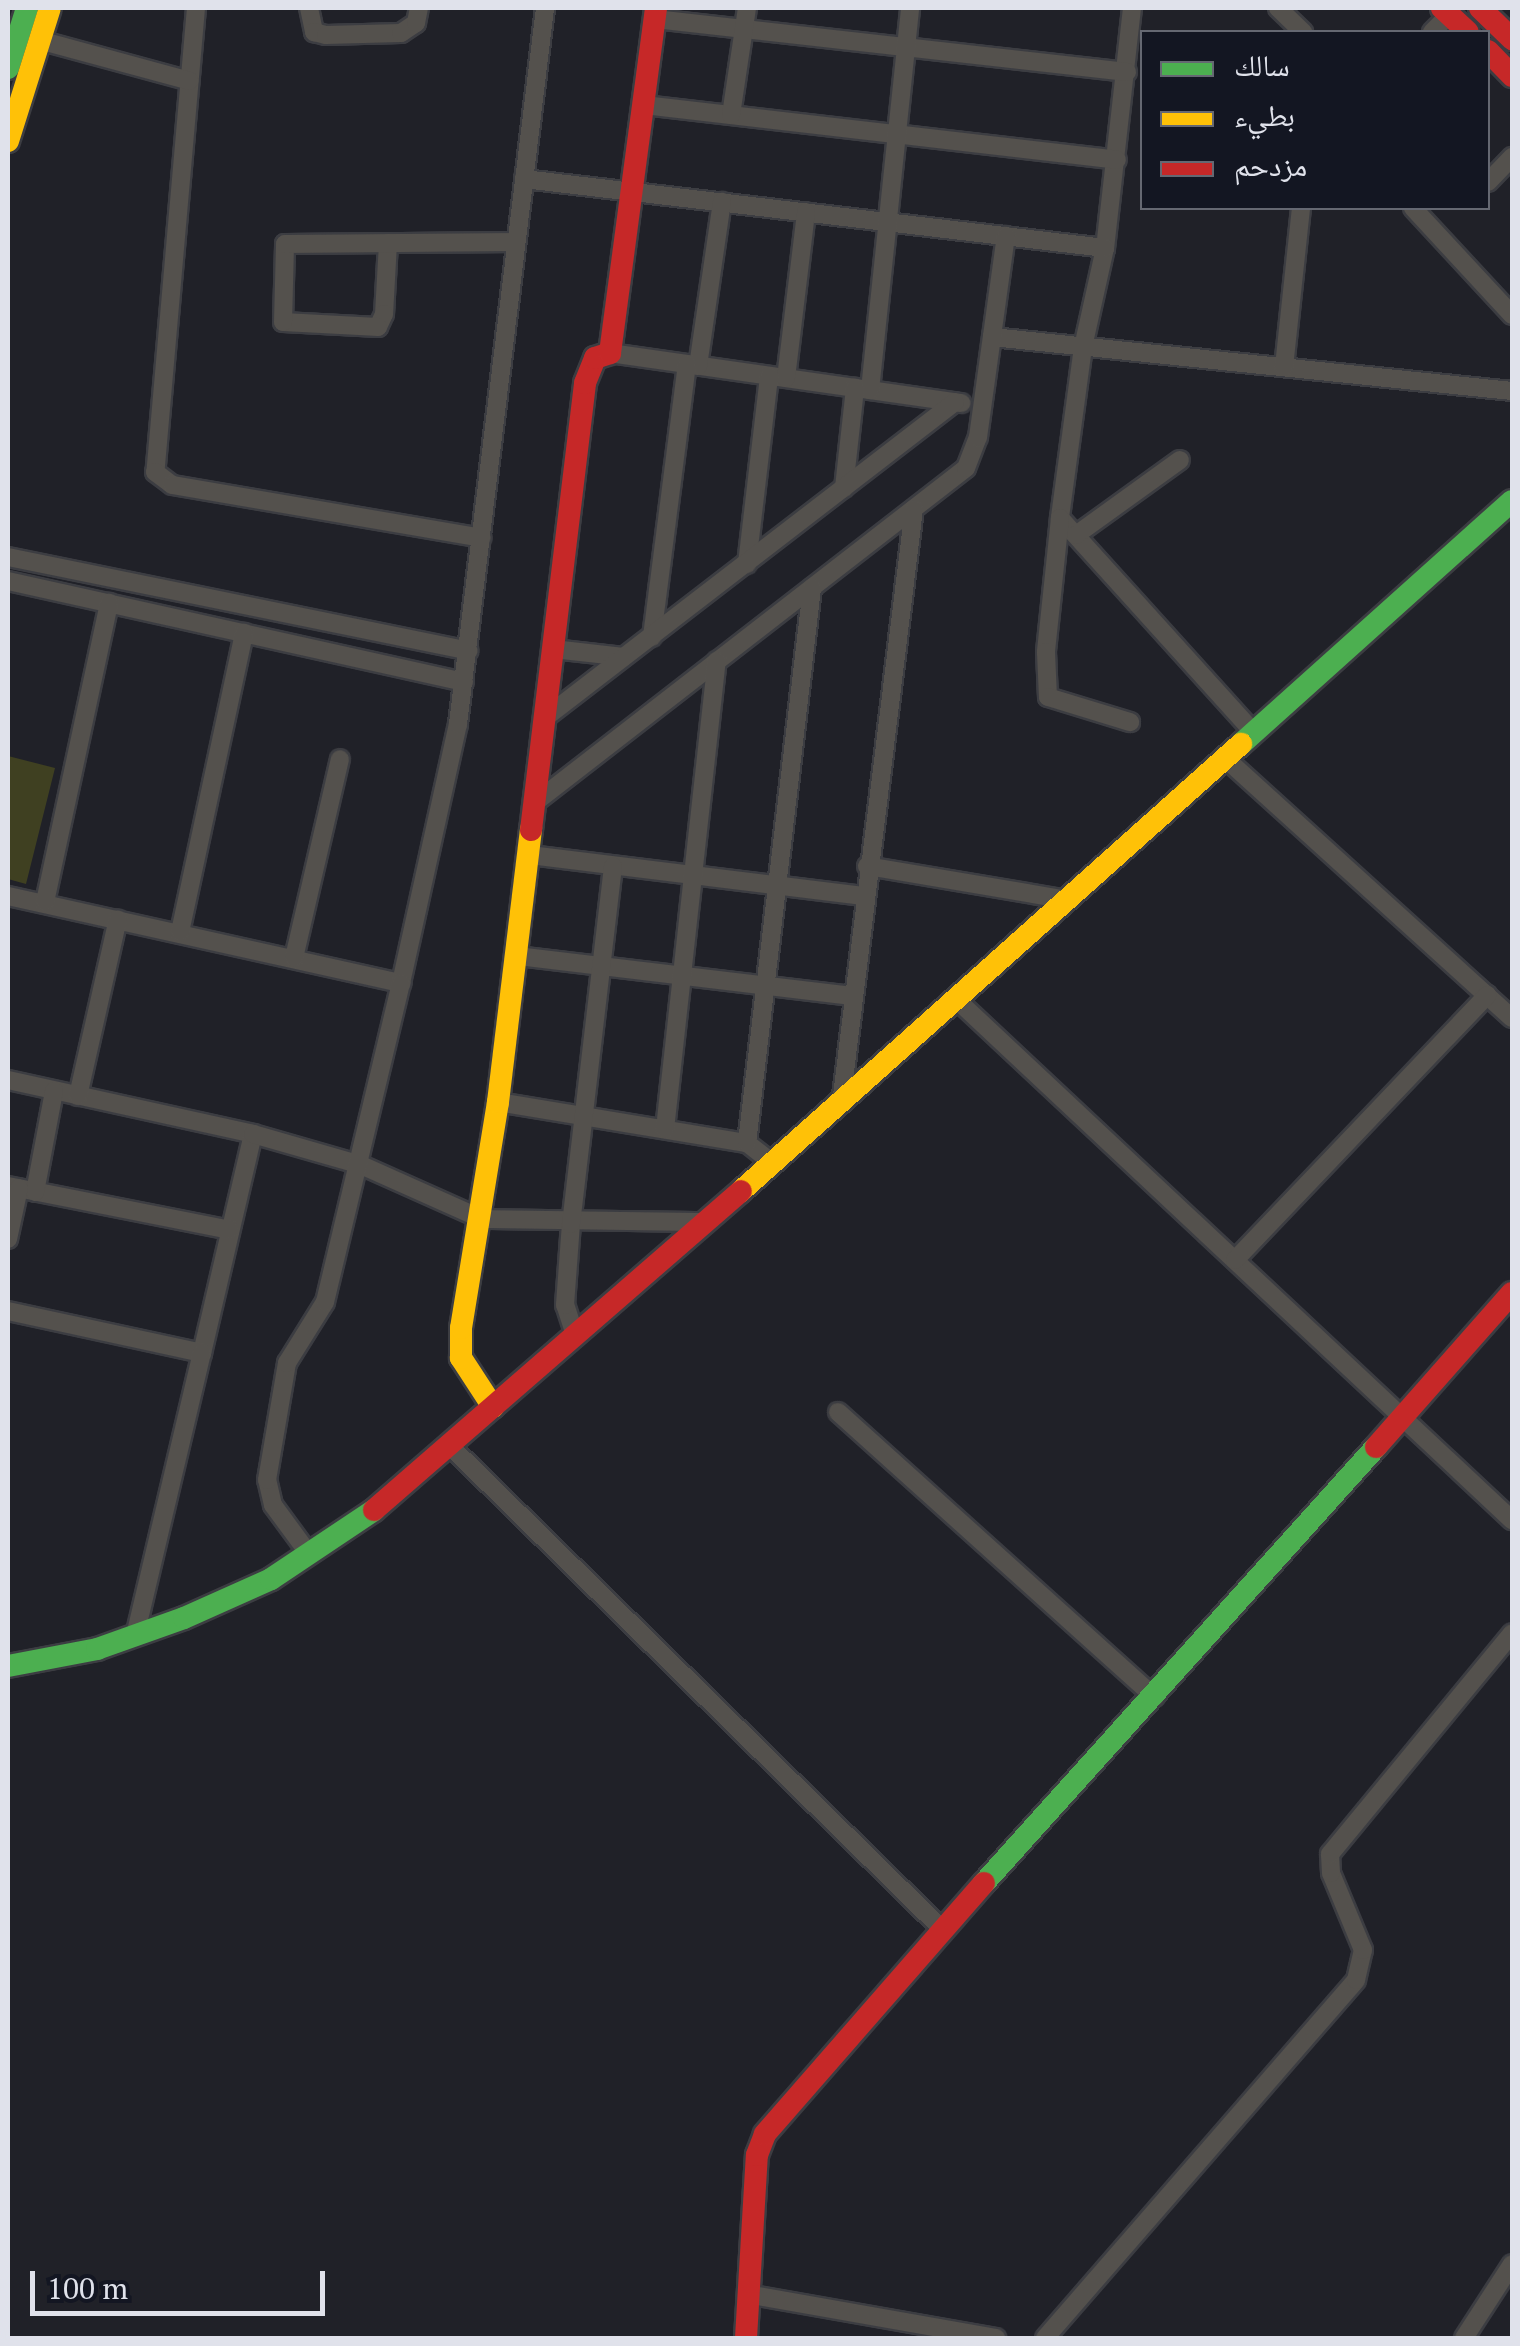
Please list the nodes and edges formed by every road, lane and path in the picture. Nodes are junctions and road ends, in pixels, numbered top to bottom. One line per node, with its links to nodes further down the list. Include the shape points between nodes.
1 (28, 8): 22 (street)
2 (50, 8): 19 (street)
3 (196, 8): 25 (street)
4 (309, 8): 5 (street, via 314,32 326,36 401,33 416,23)
5 (419, 8)
6 (545, 8): 32 (street)
7 (747, 8): 15 (street)
8 (910, 8): 20 (street)
9 (1145, 8): 14 (street)
10 (1278, 8): 16 (street)
11 (1480, 8): 18 (street)
12 (1446, 11): 17 (street)
13 (656, 13): 15 (street); 26 (street)
14 (1132, 16): 23 (street)
15 (743, 29): 20 (street); 27 (street)
16 (1301, 30)
17 (1466, 30)
18 (1512, 39)
19 (39, 40): 25 (street); 29 (street)
20 (904, 48): 23 (street); 28 (street)
21 (1490, 53): 24 (street)
22 (8, 68)
23 (1126, 72): 31 (street)
24 (1512, 76)
25 (190, 81): 61 (street, via 155,472 172,485)
26 (644, 105): 27 (street); 34 (street)
27 (732, 116): 28 (street)
28 (894, 137): 31 (street); 39 (street)
29 (8, 141)
30 (1512, 157): 33 (street)
31 (1116, 160): 43 (street)
32 (524, 179): 34 (street); 41 (street)
33 (1490, 180)
34 (634, 192): 35 (street); 47 (street)
35 (722, 202): 38 (street); 48 (street)
36 (1301, 210): 49 (street)
37 (1414, 210): 44 (street)
38 (806, 212): 39 (street); 50 (street)
39 (885, 222): 40 (street); 51 (street)
40 (1006, 236): 43 (street); 45 (street)
41 (516, 242): 42 (street); 61 (street)
42 (388, 243): 42 (street, via 282,246 283,322 378,327)
43 (1105, 248): 46 (street)
44 (1512, 315)
45 (992, 337): 46 (street); 54 (street)
46 (1083, 347): 49 (street); 59 (street)
47 (610, 353): 48 (street); 69 (street, via 594,358 584,383)
48 (692, 365): 50 (street); 68 (street)
49 (1284, 366): 52 (street)
50 (777, 377): 51 (street); 63 (street)
51 (863, 389): 53 (street); 56 (street)
52 (1512, 391)
53 (955, 402): 54 (street); 56 (street)
54 (982, 406): 58 (street, via 966,468)
55 (1180, 460): 60 (street)
56 (844, 488): 63 (street)
57 (1512, 501): 76 (street)
58 (914, 508): 65 (street); 82 (street)
59 (1060, 518): 60 (street); 75 (street, via 1046,652 1048,698)
60 (1076, 536): 76 (street)
61 (481, 538): 70 (street)
62 (8, 557): 70 (street)
63 (747, 564): 68 (street)
64 (8, 582): 66 (street)
65 (812, 588): 72 (street); 84 (street)
66 (108, 603): 67 (street); 88 (street)
67 (244, 633): 73 (street); 90 (street)
68 (652, 637): 71 (street)
69 (553, 648): 71 (street); 74 (street)
70 (468, 651): 73 (street)
71 (624, 658): 74 (street)
72 (718, 661): 79 (street); 83 (street)
73 (464, 682): 95 (street)
74 (546, 718): 79 (street)
75 (1130, 722)
76 (1254, 733): 77 (street)
77 (1225, 758): 87 (street); 97 (street)
78 (340, 759): 92 (street)
79 (537, 801): 80 (street)
80 (530, 856): 81 (street); 91 (street)
81 (612, 866): 83 (street); 93 (street)
82 (867, 866): 86 (street); 87 (street)
83 (695, 874): 84 (street); 94 (street)
84 (777, 885): 86 (street); 96 (street)
85 (8, 896): 88 (street)
86 (863, 896): 98 (street)
87 (1068, 900): 99 (street)
88 (44, 902): 89 (street)
89 (118, 919): 90 (street); 103 (street)
90 (180, 932): 92 (street)
91 (517, 956): 93 (street); 104 (street)
92 (294, 958): 95 (street)
93 (601, 966): 94 (street); 106 (street)
94 (684, 976): 96 (street); 107 (street)
95 (401, 983): 111 (street)
96 (766, 985): 98 (street); 109 (street)
97 (1487, 995): 100 (street); 118 (street)
98 (852, 996): 105 (street)
99 (957, 1000): 105 (street); 118 (street)
100 (1512, 1018)
101 (8, 1080): 102 (street)
102 (54, 1090): 103 (street); 112 (street)
103 (78, 1096): 108 (street)
104 (498, 1102): 106 (street); 113 (street)
105 (841, 1104): 110 (street)
106 (584, 1116): 107 (street); 115 (street)
107 (665, 1129): 109 (street)
108 (253, 1134): 111 (street); 116 (street)
109 (747, 1143): 110 (street)
110 (772, 1163): 114 (street)
111 (360, 1164): 113 (street); 128 (street, via 325,1302 287,1363 267,1480 273,1505)
112 (21, 1189): 116 (street); 117 (street)
113 (482, 1219): 115 (street); 123 (street, via 460,1345)
114 (705, 1222): 115 (street); 121 (street)
115 (571, 1224): 121 (street, via 565,1305)
116 (230, 1230): 122 (street)
117 (8, 1239)
118 (1235, 1260): 125 (street)
119 (1512, 1293): 125 (street)
120 (8, 1310): 122 (street)
121 (575, 1336): 123 (street)
122 (202, 1353): 130 (street)
123 (493, 1406): 126 (street)
124 (838, 1412): 132 (street)
125 (1402, 1416): 127 (street); 132 (street)
126 (449, 1445): 128 (street, via 365,1518); 133 (street)
127 (1512, 1520)
128 (309, 1554): 130 (street, via 271,1579)
129 (1512, 1633): 138 (street, via 1330,1854 1331,1873 1363,1950 1356,1980)
130 (135, 1636): 131 (street)
131 (8, 1666)
132 (1154, 1697): 133 (street)
133 (942, 1928): 135 (street, via 765,2134 757,2155)
134 (1510, 2274): 139 (street)
135 (752, 2295): 136 (street); 137 (street)
136 (746, 2338)
137 (996, 2338)
138 (1045, 2338)
139 (1464, 2338)

